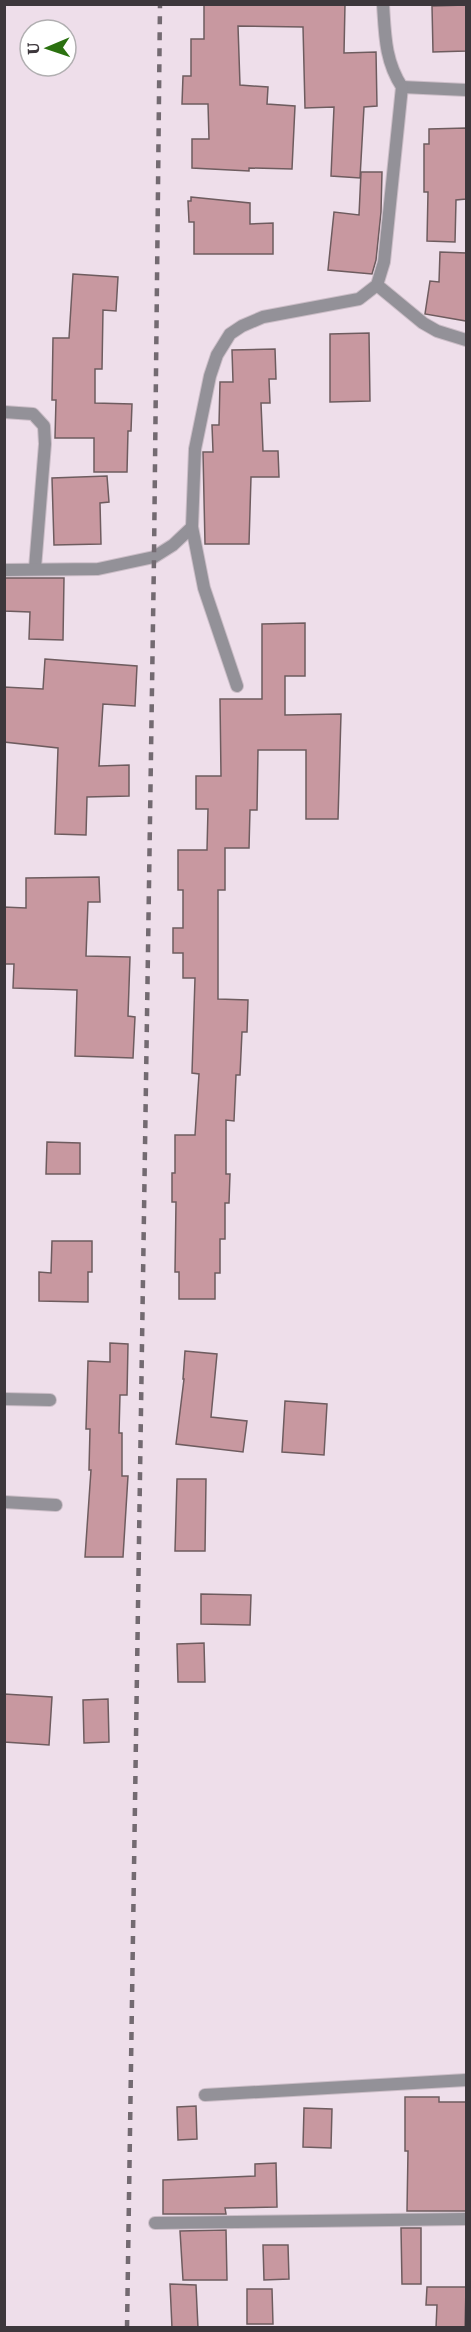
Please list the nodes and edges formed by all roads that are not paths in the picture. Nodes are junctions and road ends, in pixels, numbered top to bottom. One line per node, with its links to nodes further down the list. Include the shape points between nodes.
1 (383, 4): 2 (street, via 386,52)
2 (402, 87): 3 (street); 4 (street, via 384,262)
3 (466, 90)
4 (377, 285): 5 (street, via 423,323); 7 (street, via 359,299 263,317 230,334 210,376 195,449)
5 (466, 340)
6 (4, 412): 8 (street, via 33,414 44,426)
7 (192, 527): 8 (street, via 154,557 98,569); 10 (street, via 204,588)
8 (35, 568): 9 (street)
9 (4, 570)
10 (237, 686)
11 (4, 1398): 12 (street)
12 (50, 1400)
13 (4, 1502): 14 (street)
14 (56, 1505)
15 (466, 2080): 16 (street)
16 (205, 2095)
17 (466, 2219): 18 (street)
18 (155, 2223)

